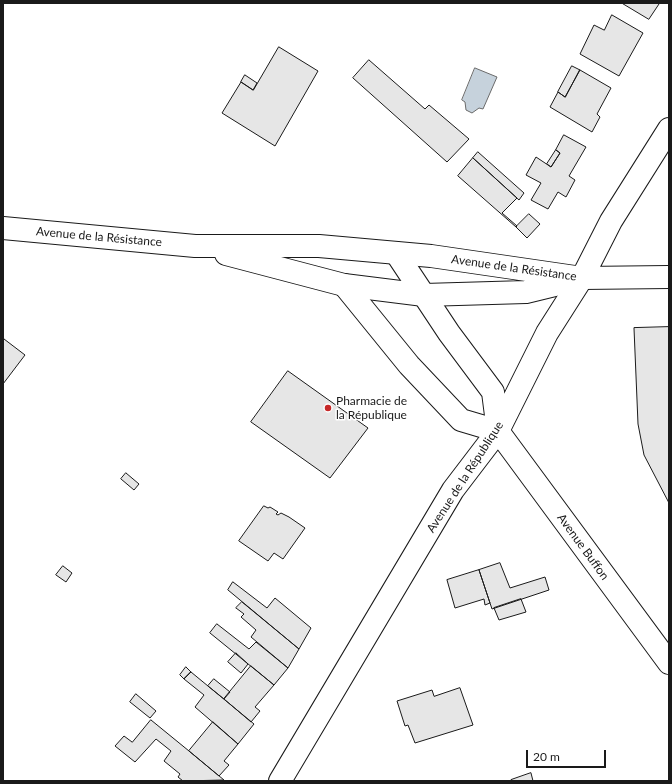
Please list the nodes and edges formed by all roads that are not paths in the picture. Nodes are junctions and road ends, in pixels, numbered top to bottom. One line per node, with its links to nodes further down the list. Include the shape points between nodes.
1 (669, 129): 5 (street, Avenue de la République, via 611,221)
2 (3, 228): 3 (street, Avenue de la Résistance)
3 (195, 246): 4 (street, Avenue de la Résistance, via 319,246); 7 (street, Avenue de la Résistance)
4 (396, 253): 5 (street, Avenue de la Résistance); 8 (street, Avenue Buffon)
5 (582, 278): 6 (street); 8 (street, Avenue de la Résistance, via 526,292); 9 (street, Avenue de la République, via 547,333)
6 (669, 278)
7 (344, 285): 8 (street, Avenue de la Résistance); 9 (street, via 409,365 461,420)
8 (424, 295): 9 (street, Avenue Buffon, via 493,392)
9 (498, 431): 10 (street, Avenue Buffon); 11 (street, Avenue de la République, via 453,490)
10 (669, 663)
11 (280, 781)

